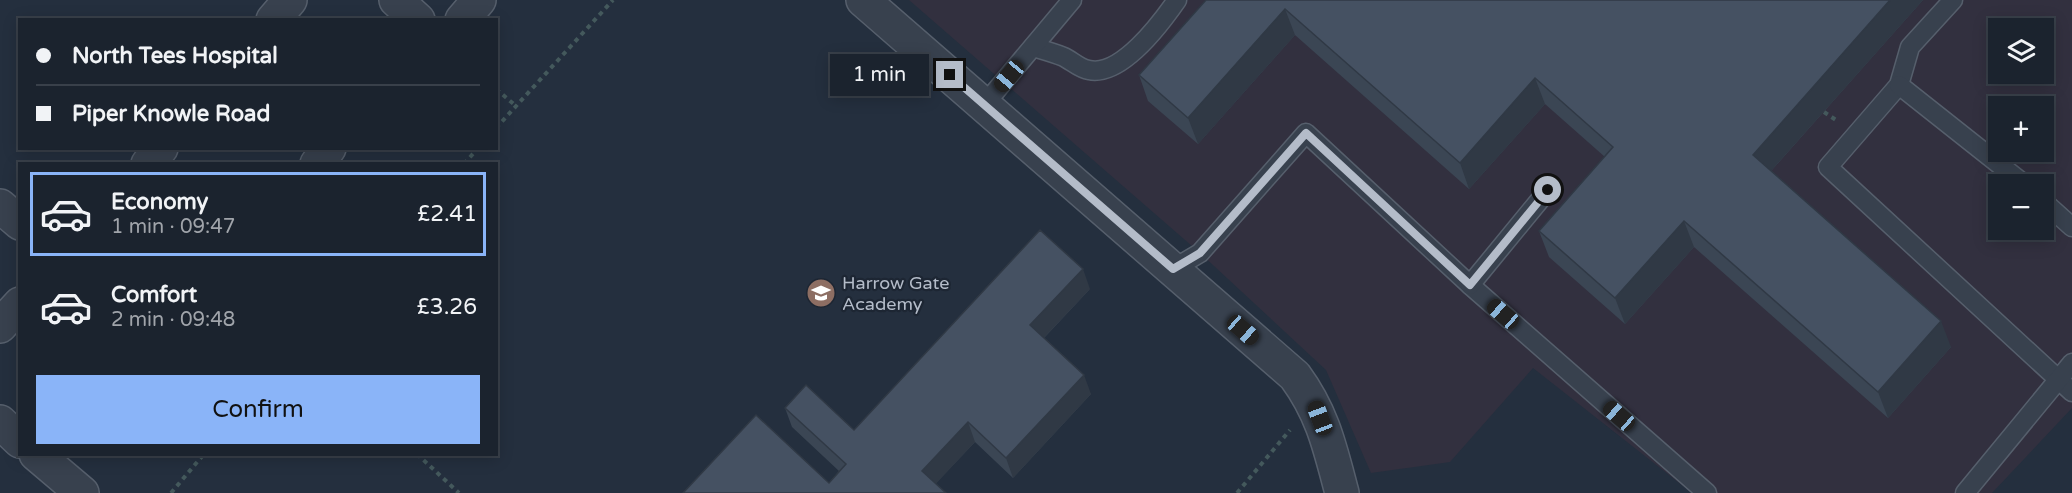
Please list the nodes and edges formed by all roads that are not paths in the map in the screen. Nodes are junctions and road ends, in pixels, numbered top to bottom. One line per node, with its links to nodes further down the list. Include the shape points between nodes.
1 (290, 0): 8 (street)
2 (396, 0): 9 (street)
3 (479, 0): 10 (street)
4 (863, 0): 13 (street)
5 (1072, 0): 11 (lane)
6 (1177, 0): 11 (lane, via 1155,31 1108,68 1089,70)
7 (1953, 0): 12 (lane, via 1910,47)
8 (275, 18)
9 (416, 18)
10 (464, 18)
11 (1033, 47): 13 (lane)
12 (1899, 85): 16 (lane); 27 (lane, via 1828,167)
13 (984, 105): 22 (street)
14 (159, 150): 15 (street)
15 (150, 162)
16 (2011, 174)
17 (1548, 190): 23 (lane)
18 (0, 206): 20 (street)
19 (2054, 211): 21 (lane)
20 (18, 221)
21 (2072, 227)
22 (1173, 269): 23 (lane, via 1200,253 1306,133); 33 (street, via 1295,376 1314,402)
23 (1470, 285): 34 (lane)
24 (18, 306): 25 (street)
25 (0, 326)
26 (2072, 363): 27 (lane)
27 (2058, 379): 28 (lane); 35 (lane)
28 (2072, 393)
29 (0, 422): 30 (street)
30 (18, 439)
31 (38, 456): 32 (street)
32 (82, 493)
33 (1342, 493)
34 (1707, 493)
35 (1965, 493)

